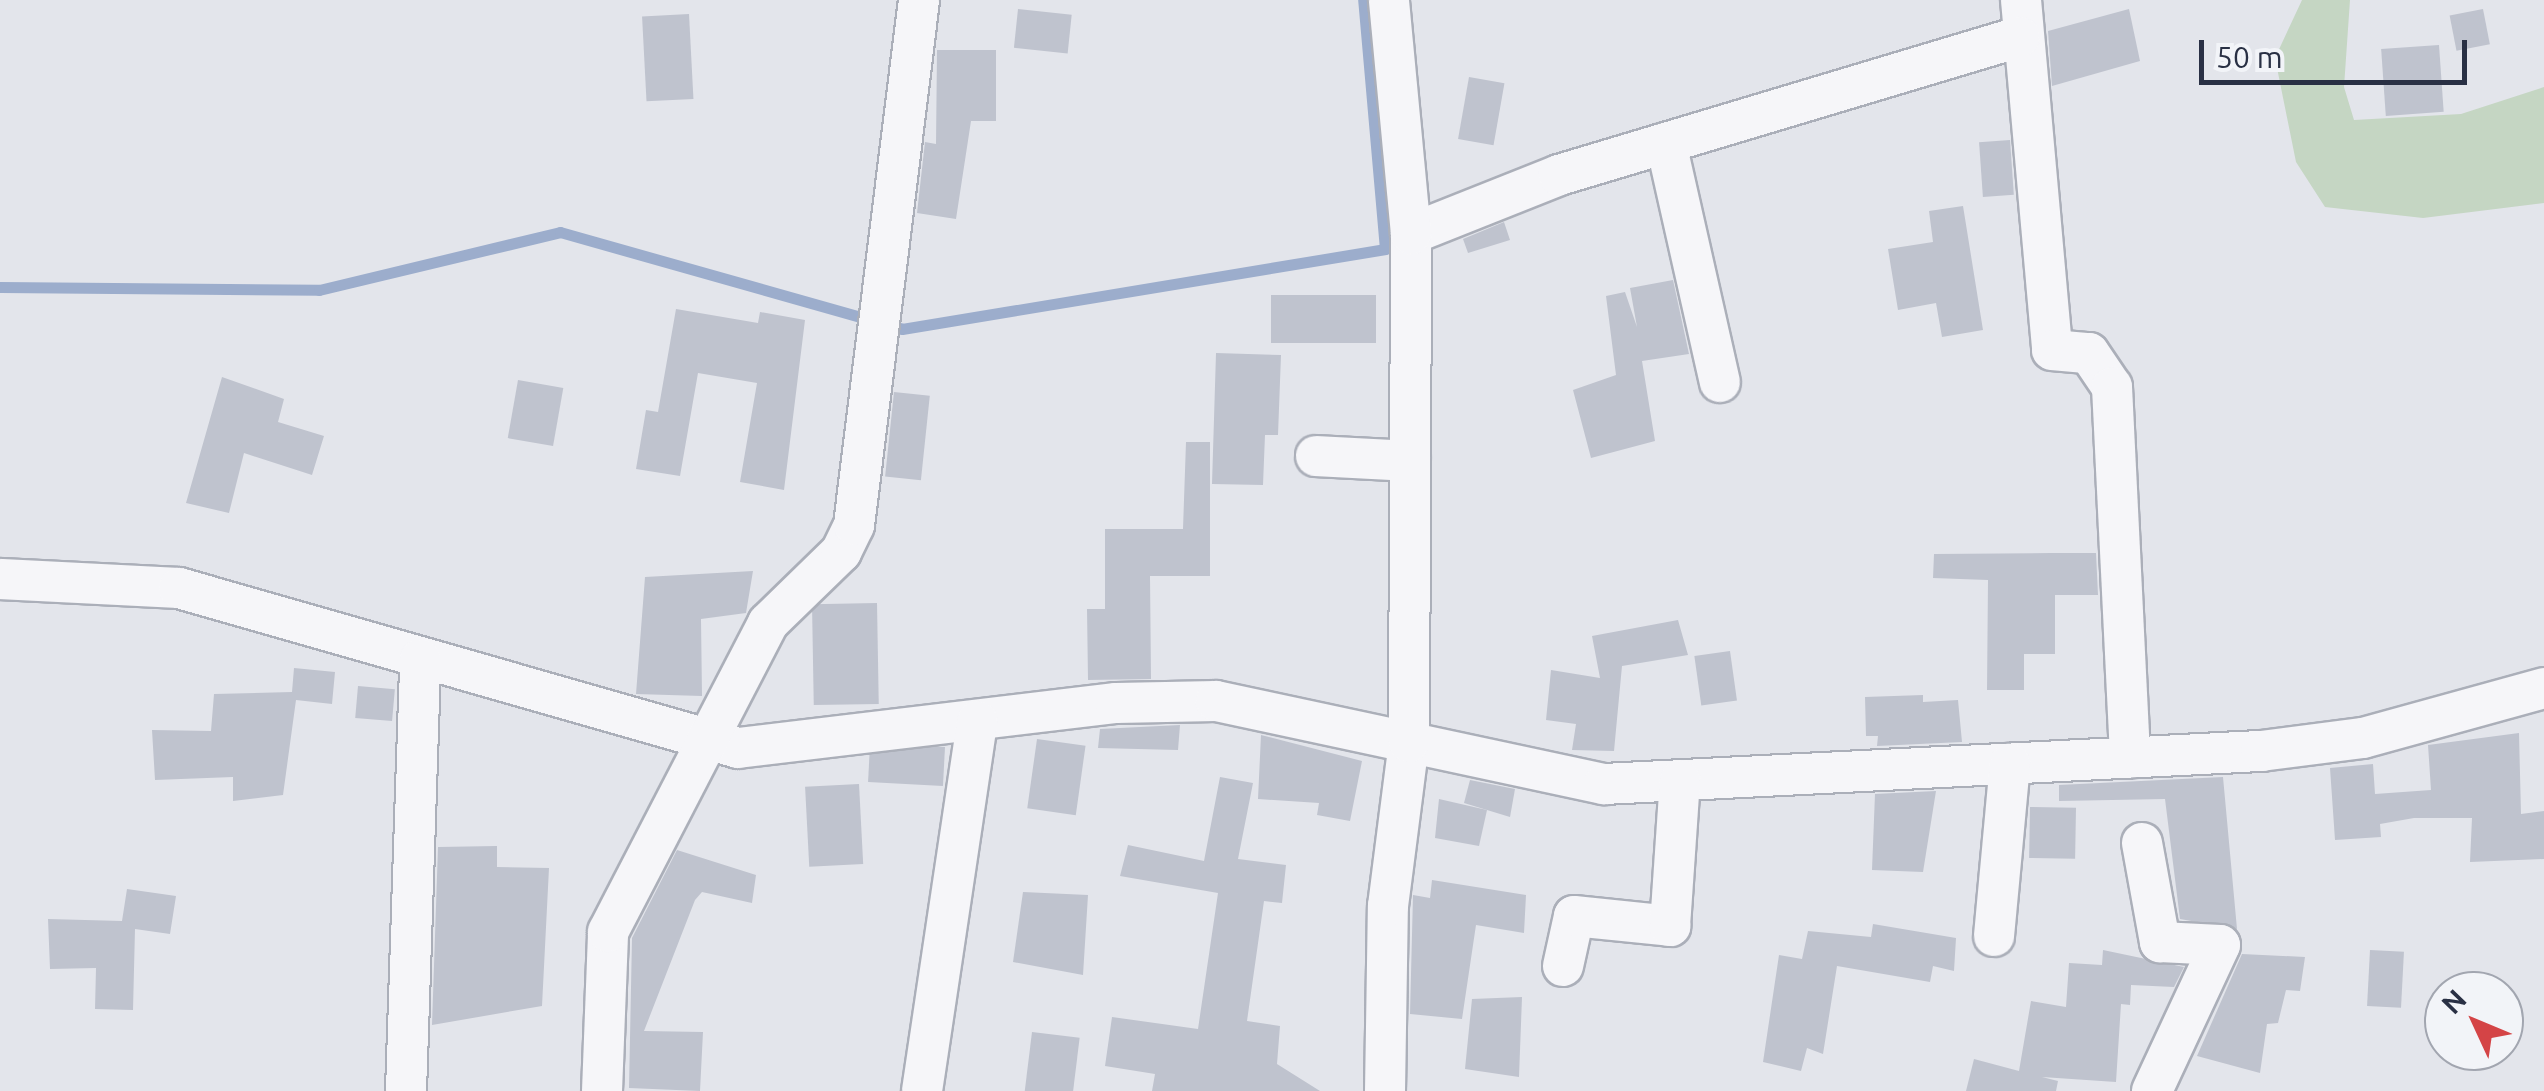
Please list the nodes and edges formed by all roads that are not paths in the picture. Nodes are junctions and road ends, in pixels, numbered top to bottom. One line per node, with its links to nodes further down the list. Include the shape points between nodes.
1 (919, 0): 13 (street, via 854,525 841,552 768,623)
2 (1389, 3): 5 (street)
3 (2020, 18): 4 (street); 15 (street, via 2052,350 2089,354 2112,387)
4 (1666, 143): 5 (street); 6 (street)
5 (1411, 234): 8 (street)
6 (1720, 382)
7 (1316, 456): 8 (street)
8 (1410, 461): 14 (street)
9 (0, 579): 10 (street, via 179,588)
10 (420, 659): 13 (street); 21 (street)
11 (2544, 688): 15 (street, via 2363,738)
12 (978, 721): 13 (street, via 771,749); 14 (street, via 1216,701); 23 (street)
13 (710, 741): 22 (street, via 608,932)
14 (1409, 742): 17 (street, via 1524,773); 24 (street, via 1388,906)
15 (2130, 758): 16 (street)
16 (2010, 764): 17 (street); 19 (street)
17 (1680, 780): 20 (street, via 1670,926 1574,916)
18 (2142, 843): 25 (street, via 2160,942 2220,945)
19 (1994, 936)
20 (1564, 966)
21 (406, 1091)
22 (602, 1091)
23 (922, 1091)
24 (1384, 1091)
25 (2152, 1091)

